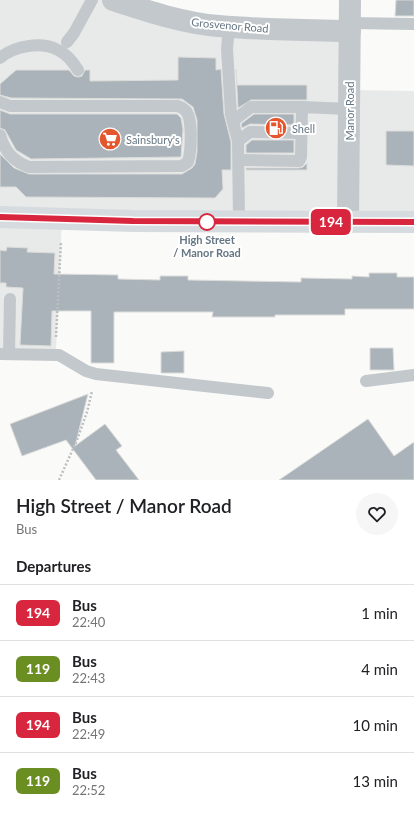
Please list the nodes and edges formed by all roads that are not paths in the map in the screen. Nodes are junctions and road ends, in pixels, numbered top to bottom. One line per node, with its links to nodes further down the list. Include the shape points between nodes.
1 (92, 0): 7 (lane)
2 (113, 0): 5 (street, Grosvenor Road, via 188,21)
3 (350, 0): 6 (street, Manor Road)
4 (414, 24): 6 (lane)
5 (228, 27): 6 (street, Grosvenor Road); 13 (lane, via 229,87)
6 (350, 27): 12 (street, Manor Road)
7 (67, 42)
8 (0, 58): 9 (lane, via 8,51 19,47 49,47 66,56)
9 (78, 70)
10 (0, 102): 15 (lane, via 10,106 178,106 186,110 190,119 191,155 188,162 182,166 29,167 11,156)
11 (302, 107): 12 (lane); 13 (lane, via 250,107); 14 (lane)
12 (349, 109): 20 (street, Manor Road)
13 (234, 121): 16 (lane)
14 (302, 134): 16 (lane, via 250,132); 17 (lane, via 302,158 298,161)
15 (0, 135)
16 (238, 141): 17 (lane)
17 (238, 160): 19 (lane)
18 (0, 217): 19 (highway)
19 (239, 222): 20 (highway)
20 (348, 222): 21 (highway)
21 (414, 222)
22 (10, 299): 23 (lane)
23 (4, 354): 26 (lane, via 59,355 96,374)
24 (414, 375): 25 (lane)
25 (366, 381)
26 (268, 393)

